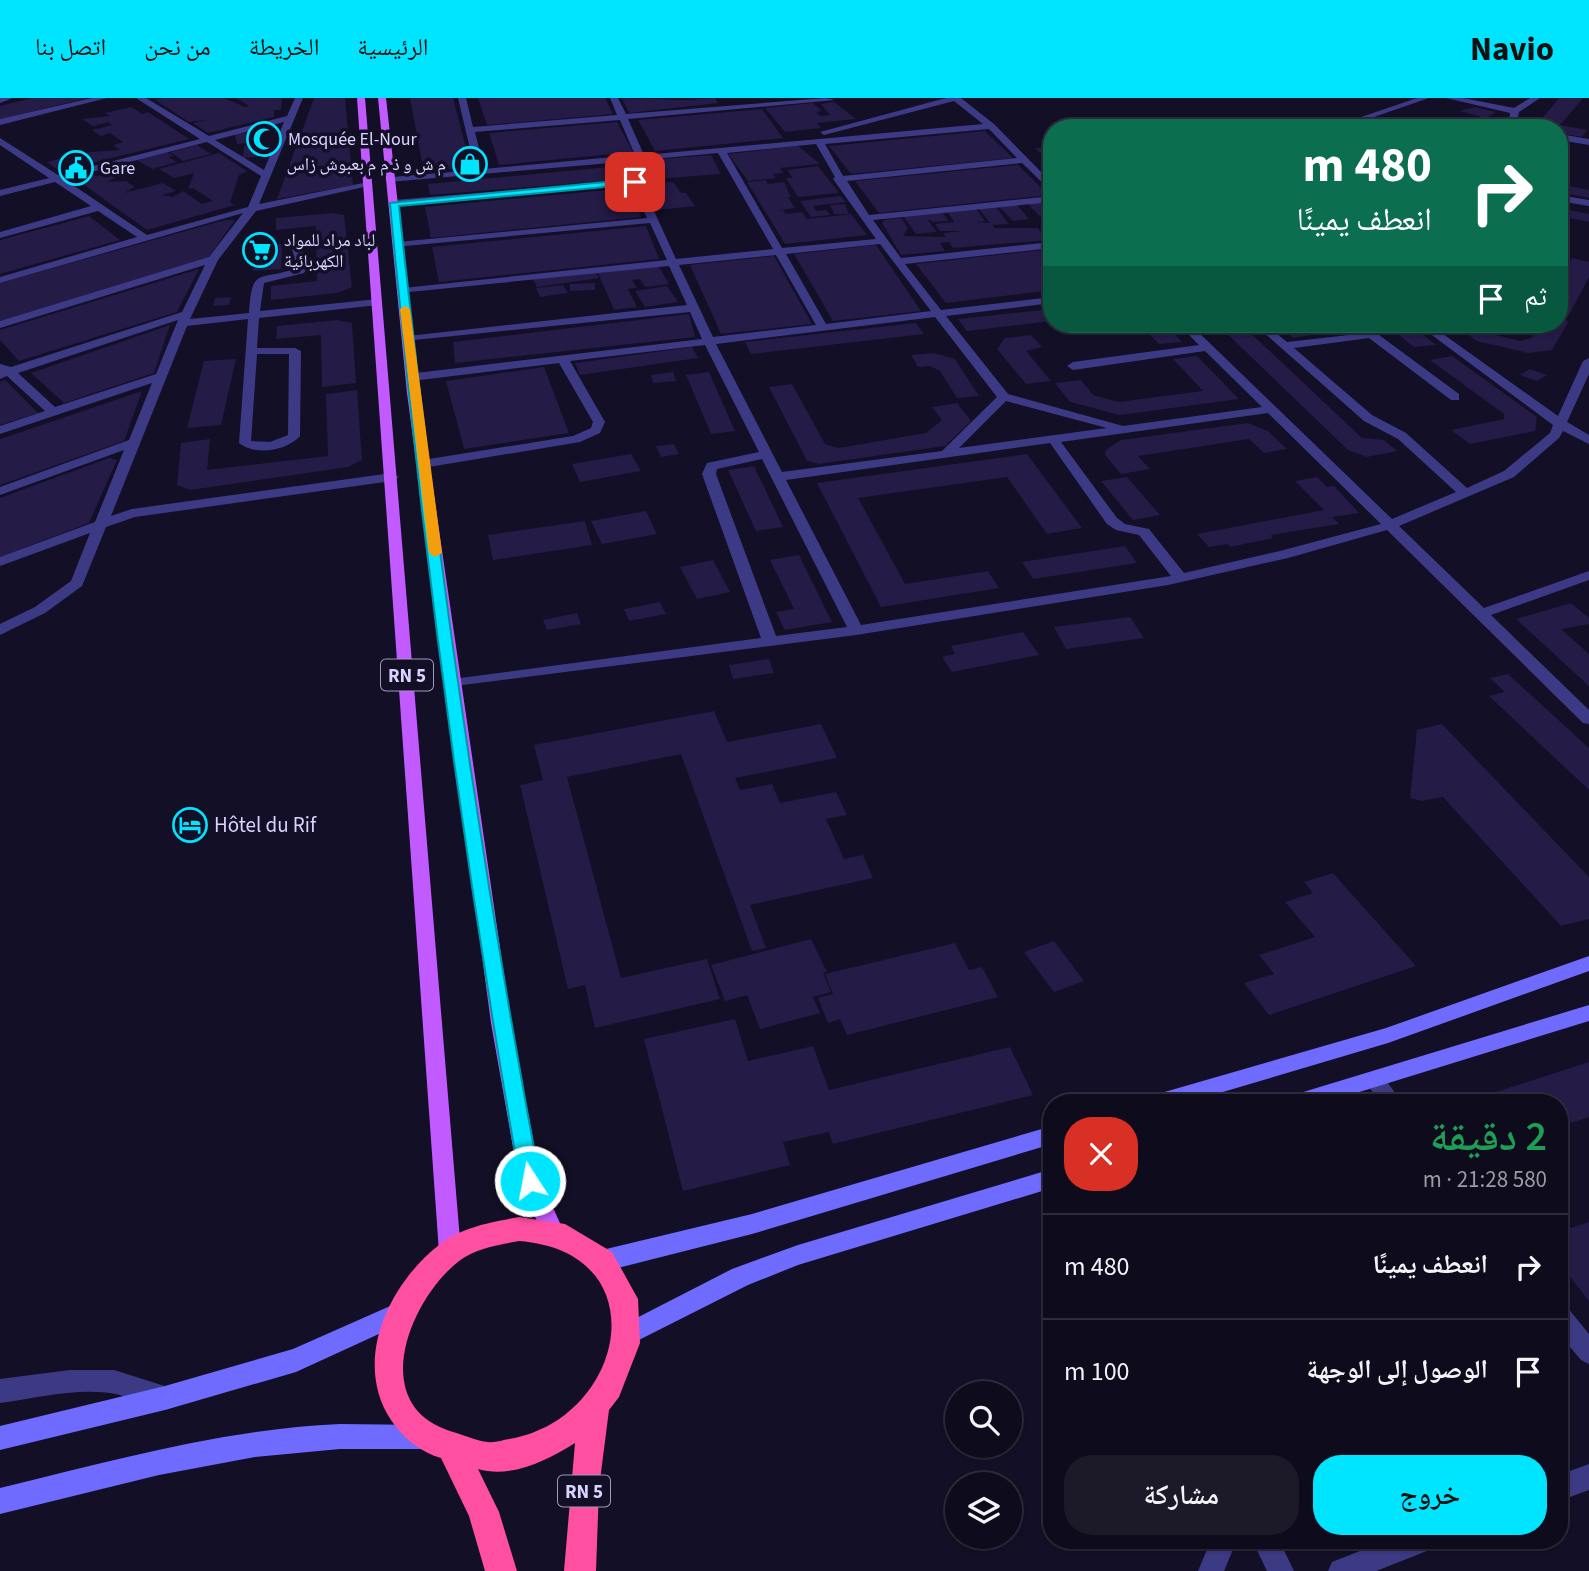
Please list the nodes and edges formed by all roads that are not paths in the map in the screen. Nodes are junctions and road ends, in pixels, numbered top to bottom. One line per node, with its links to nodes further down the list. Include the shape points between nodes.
1 (9, 98): 13 (street)
2 (103, 98): 21 (street)
3 (140, 98): 25 (street)
4 (299, 98): 18 (street)
5 (361, 98): 43 (main road, RN 5)
6 (382, 98): 40 (main road, RN 5)
7 (461, 98): 23 (street)
8 (614, 98): 17 (street)
9 (956, 98): 22 (street); 29 (street)
10 (1424, 98): 19 (street)
11 (1450, 98): 16 (street)
12 (1536, 98): 16 (street)
13 (0, 100)
14 (831, 100): 15 (street)
15 (768, 102): 17 (street)
16 (1515, 111): 20 (street)
17 (623, 117): 23 (street); 33 (street)
18 (291, 118): 25 (street); 37 (street)
19 (1361, 119)
20 (1514, 119)
21 (0, 122)
22 (991, 126): 27 (street); 35 (street)
23 (470, 130): 36 (street)
24 (1568, 138): 28 (street)
25 (211, 139): 37 (street); 38 (street)
26 (0, 141): 31 (street)
27 (818, 141): 29 (street); 39 (street)
28 (1589, 142)
29 (789, 143): 30 (street)
30 (721, 150): 33 (street); 59 (street)
31 (16, 151): 32 (street); 38 (street)
32 (0, 155)
33 (641, 158): 34 (street)
34 (625, 159): 36 (street); 42 (street)
35 (1024, 160): 39 (street); 41 (street)
36 (480, 172): 40 (street)
37 (266, 175): 50 (street)
38 (57, 179): 44 (street); 49 (street)
39 (838, 179): 51 (street)
40 (392, 180): 47 (main road, RN 5)
41 (1043, 180)
42 (635, 182): 47 (street); 52 (street)
43 (368, 185): 50 (street); 66 (main road, RN 5)
44 (0, 193)
45 (1043, 200): 51 (street)
46 (1568, 200): 48 (street)
47 (394, 203): 57 (main road, RN 5)
48 (1589, 204)
49 (100, 207): 53 (street); 55 (street)
50 (252, 209): 55 (street); 60 (street)
51 (866, 218): 56 (street)
52 (652, 220): 57 (street); 61 (street)
53 (0, 235)
54 (293, 237): 69 (street, via 300,271 258,282)
55 (145, 238): 63 (street)
56 (882, 241): 59 (street); 62 (street)
57 (398, 244): 64 (main road, RN 5)
58 (1043, 246): 62 (street)
59 (779, 251): 61 (street); 72 (street)
60 (213, 259): 70 (street); 71 (street)
61 (671, 261): 64 (street); 67 (street)
62 (897, 262): 68 (street)
63 (0, 280)
64 (403, 291): 76 (main road, RN 5)
65 (1043, 301): 68 (street)
66 (378, 302): 69 (street); 100 (main road, RN 5)
67 (693, 308): 76 (street); 77 (street)
68 (940, 313): 72 (street); 87 (street)
69 (252, 316): 70 (street); 80 (street)
70 (184, 318): 84 (street); 85 (street)
71 (0, 325)
72 (823, 327): 77 (street)
73 (1193, 333): 79 (street)
74 (1269, 333): 78 (street)
75 (1434, 333): 91 (street)
76 (408, 339): 86 (main road, RN 5)
77 (709, 341): 81 (street); 97 (street)
78 (1284, 346): 88 (street, via 1371,334); 103 (street, via 1368,418 1402,436)
79 (1208, 347): 83 (street); 89 (street)
80 (252, 351): 80 (street, via 289,349 296,354 294,436 289,441 245,443)
81 (563, 359): 86 (street); 99 (street, via 598,422 596,430 576,439)
82 (1589, 361): 91 (street)
83 (1073, 366)
84 (3, 370): 90 (street)
85 (161, 376): 90 (street); 96 (street)
86 (412, 377): 99 (main road, RN 5)
87 (1004, 397): 92 (street); 98 (street)
88 (1455, 397)
89 (1271, 409): 92 (street); 105 (street)
90 (53, 412): 93 (street)
91 (1559, 423): 95 (street); 103 (street, via 1555,435 1510,474)
92 (1127, 429): 94 (street)
93 (0, 430)
94 (1053, 439): 98 (street); 108 (street, via 1112,522 1144,532)
95 (1589, 440)
96 (135, 442): 102 (street); 104 (street)
97 (766, 454): 101 (street); 112 (street, via 712,466 709,474)
98 (946, 454): 101 (street)
99 (423, 464): 113 (main road, RN 5)
100 (392, 477): 104 (street, via 132,513); 124 (main road, RN 5)
101 (778, 477): 111 (street)
102 (0, 491)
103 (1466, 494): 105 (street)
104 (103, 523): 106 (street); 110 (street, via 77,583 40,610)
105 (1391, 525): 108 (street); 109 (street)
106 (0, 562)
107 (1589, 575): 109 (street)
108 (1180, 578): 111 (street)
109 (1482, 614): 114 (street)
110 (0, 630)
111 (856, 630): 112 (street)
112 (770, 642): 113 (street)
113 (453, 684): 123 (main road, RN 5, via 519,1123 530,1181)
114 (1589, 719)
115 (1589, 963): 118 (street, via 1388,1035)
116 (1589, 1013): 117 (street)
117 (1374, 1080): 119 (street); 120 (street)
118 (1188, 1094)
119 (1327, 1094)
120 (1385, 1094)
121 (1043, 1138): 125 (street, via 752,1224)
122 (1043, 1181): 128 (street, via 798,1255 740,1277)
123 (553, 1232): 124 (highway, via 507,1231 483,1236); 125 (highway, via 580,1243)
124 (450, 1252): 126 (highway, via 415,1283)
125 (602, 1261): 128 (highway, via 617,1282)
126 (397, 1314): 131 (street, via 296,1360); 133 (highway, via 388,1348 390,1381 402,1412)
127 (1568, 1326): 129 (street)
128 (627, 1335): 132 (highway, via 611,1387)
129 (1589, 1352)
130 (0, 1391): 131 (street, via 114,1382)
131 (165, 1398): 134 (street)
132 (594, 1411): 135 (highway, via 563,1437 527,1453 490,1458); 143 (highway, RN 5)
133 (425, 1437): 135 (highway); 138 (street, via 313,1437 255,1444)
134 (0, 1438)
135 (453, 1452): 142 (highway, via 483,1513)
136 (1589, 1477): 137 (street)
137 (1568, 1485)
138 (0, 1501)
139 (1220, 1549): 144 (street)
140 (1269, 1549): 145 (street)
141 (1399, 1549): 146 (street)
142 (501, 1571)
143 (580, 1571)
144 (1210, 1571)
145 (1280, 1571)
146 (1341, 1571)

